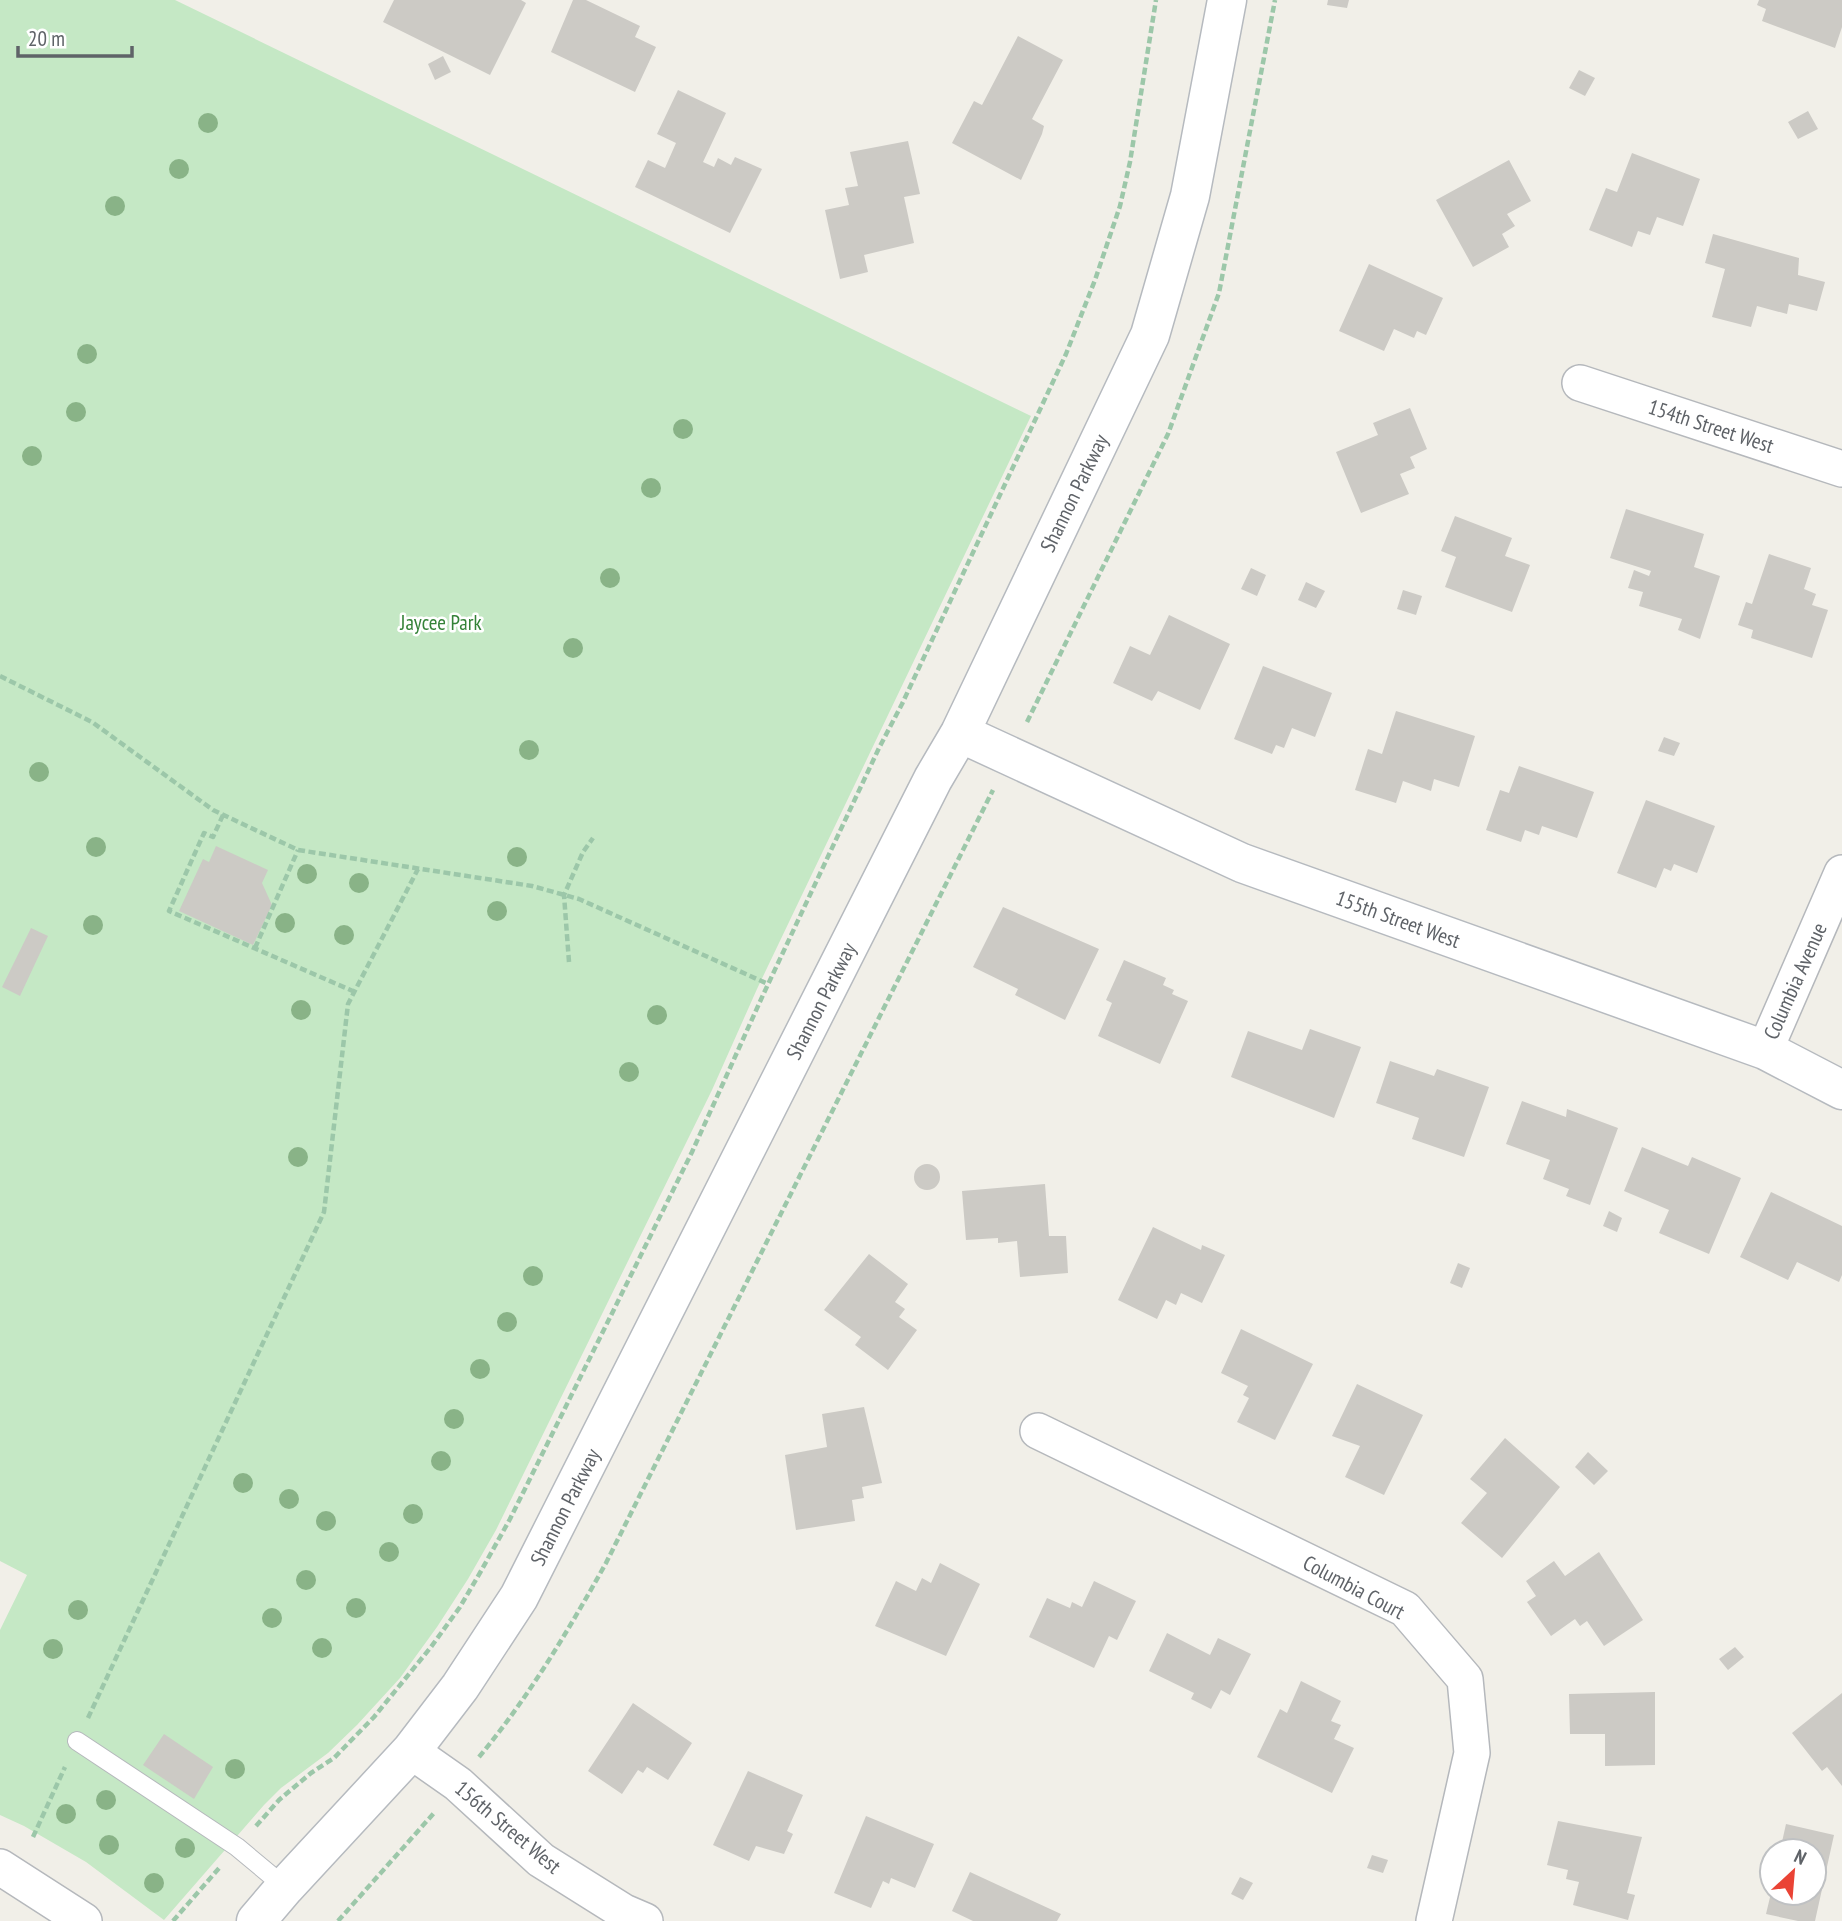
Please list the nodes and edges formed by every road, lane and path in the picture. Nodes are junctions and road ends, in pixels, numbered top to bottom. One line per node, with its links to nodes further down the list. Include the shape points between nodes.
1 (1156, 0): 17 (path, via 1120,206 1071,342)
2 (1227, 0): 7 (street, Shannon Parkway, via 1189,196 1150,335)
3 (1275, 0): 8 (path, via 1219,293 1168,434)
4 (1580, 383): 5 (street, 154th Street West)
5 (1842, 470)
6 (0, 676): 9 (path, via 92,722)
7 (960, 733): 8 (street, 155th Street West); 23 (street, Shannon Parkway, via 519,1597)
8 (1010, 756): 19 (street, 155th Street West, via 1242,863); 24 (path, via 606,1563 532,1687)
9 (223, 815): 11 (path); 15 (path, via 213,837 204,833 169,911)
10 (593, 838): 14 (path)
11 (298, 850): 12 (path); 15 (path)
12 (418, 869): 14 (path); 18 (path)
13 (1842, 873): 19 (street, Columbia Avenue)
14 (564, 895): 16 (path); 17 (path)
15 (255, 948): 18 (path)
16 (569, 962)
17 (768, 984): 26 (path, via 692,1152 510,1519 460,1607 353,1740 279,1800)
18 (355, 992): 22 (path, via 348,1004 324,1212)
19 (1765, 1050): 20 (street, 155th Street West)
20 (1842, 1090)
21 (1038, 1431): 34 (street, Columbia Court, via 1405,1609 1465,1679 1472,1753)
22 (77, 1741): 25 (path); 26 (lane)
23 (411, 1751): 24 (street, 156th Street West); 28 (street, Shannon Parkway)
24 (458, 1784): 32 (path); 33 (street, 156th Street West, via 541,1860)
25 (33, 1837)
26 (237, 1847): 28 (lane); 30 (path)
27 (0, 1867): 29 (street)
28 (285, 1887): 31 (street, Shannon Parkway)
29 (84, 1921)
30 (173, 1921)
31 (256, 1921)
32 (338, 1921)
33 (645, 1921)
34 (1434, 1921)

